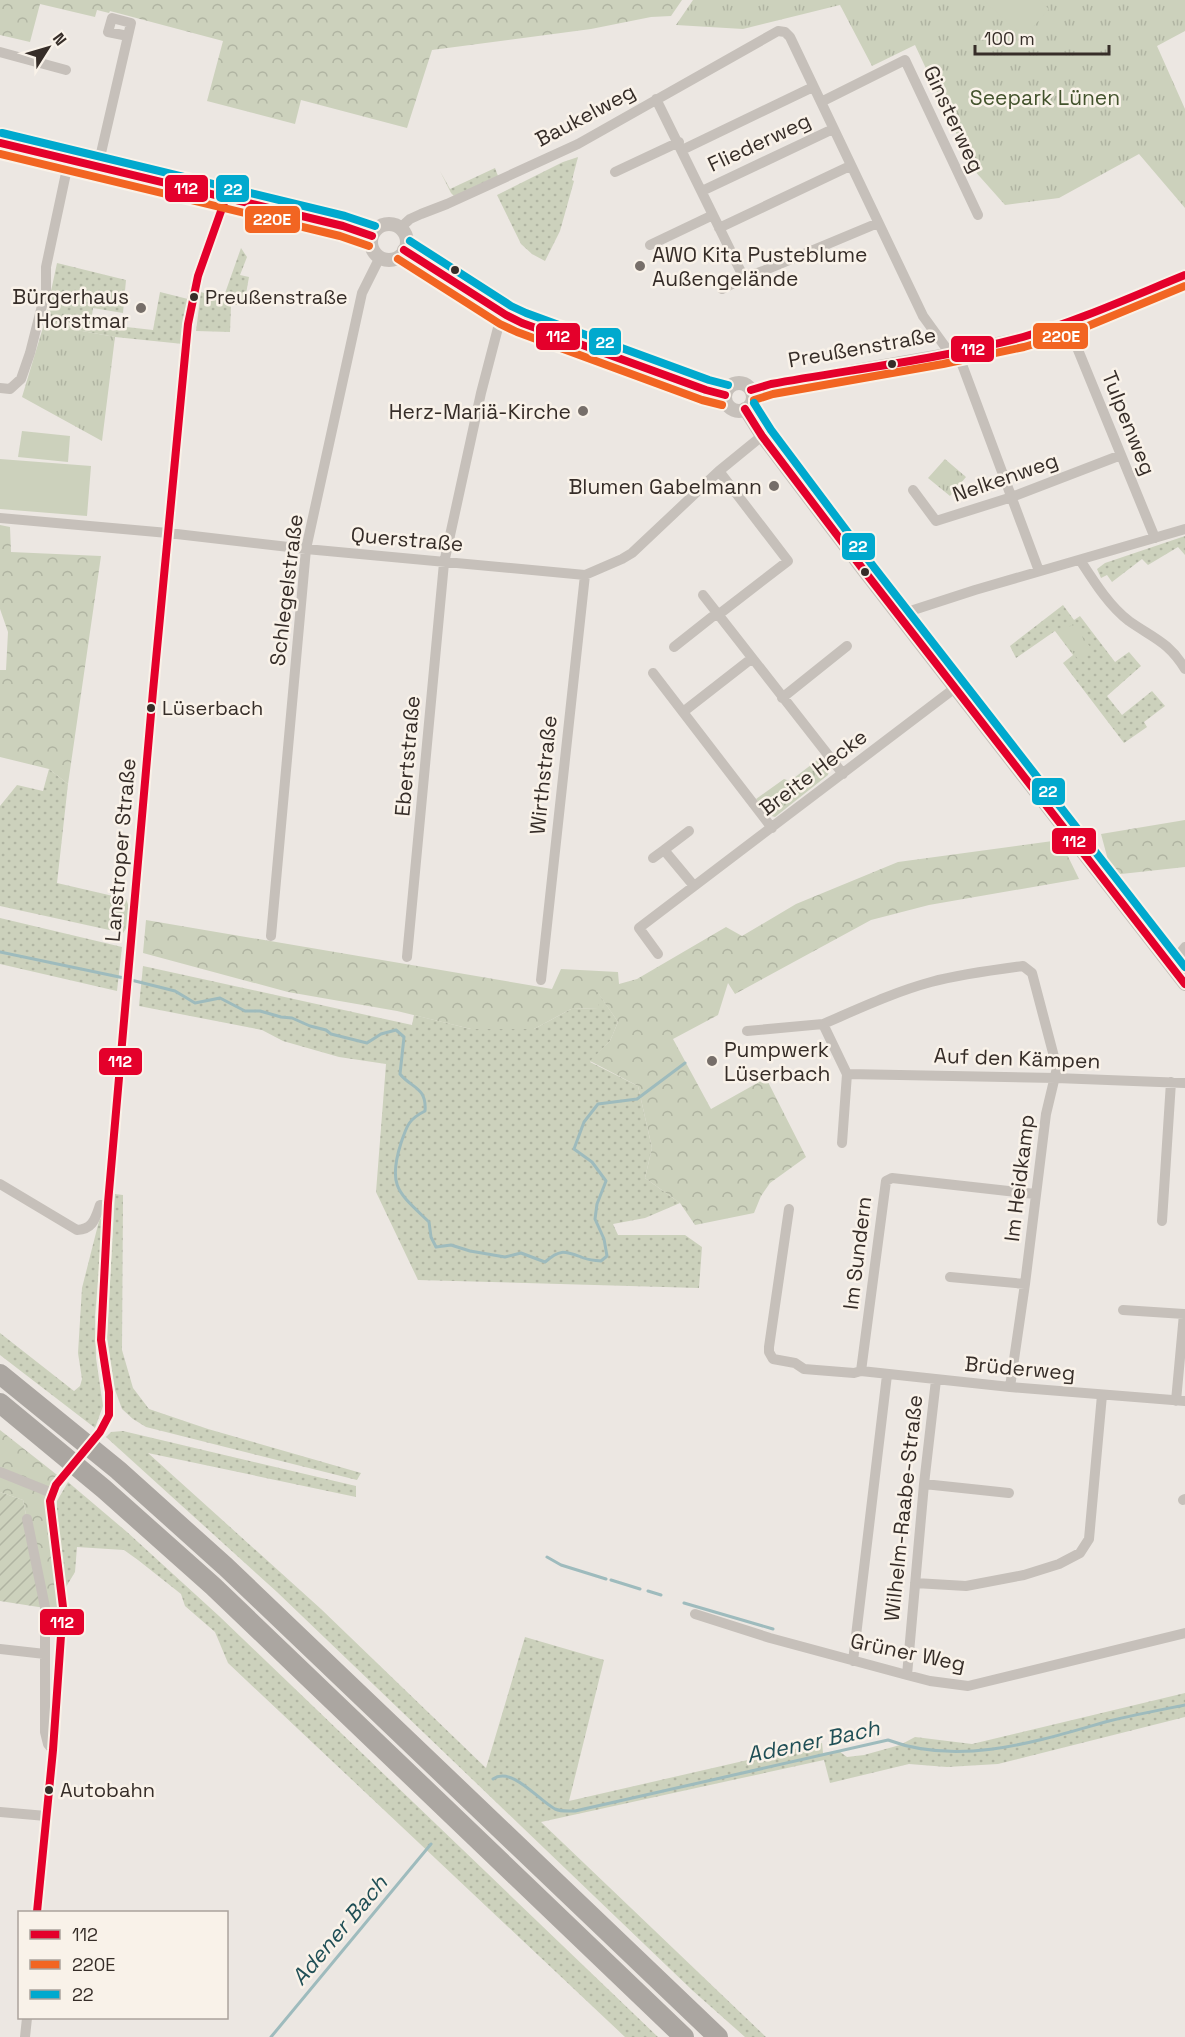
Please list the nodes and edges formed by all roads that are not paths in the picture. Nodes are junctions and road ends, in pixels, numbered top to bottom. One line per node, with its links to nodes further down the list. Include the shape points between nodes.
1 (128, 36): 11 (street)
2 (0, 52): 3 (street)
3 (66, 70)
4 (813, 87): 5 (street, Baukelweg, via 790,38 778,31); 6 (street); 9 (street, Fliederweg)
5 (656, 99): 9 (street, Fliederweg); 19 (street, Baukelweg, via 578,144 421,214)
6 (820, 102): 7 (street); 17 (street, Ginsterweg, via 905,60)
7 (833, 129): 12 (street); 14 (street, Fliederweg)
8 (0, 143): 10 (street)
9 (680, 146): 13 (street, Fliederweg); 14 (street, Fliederweg)
10 (69, 159): 11 (street); 31 (street, via 46,267 46,290 30,353 21,379 10,389)
11 (98, 166): 15 (street)
12 (850, 166): 18 (street); 20 (street)
13 (615, 172)
14 (702, 191): 16 (street, Fliederweg)
15 (226, 197): 21 (street); 42 (street, Lanstroper Straße, via 204,256 189,313)
16 (713, 215): 20 (street, Fliederweg); 22 (street)
17 (978, 215)
18 (878, 223): 25 (street, via 763,271); 30 (street, via 923,316)
19 (400, 228): 21 (street, via 384,225); 23 (street, via 406,238)
20 (719, 228): 25 (street, Fliederweg)
21 (372, 236): 24 (street, via 372,248)
22 (650, 245)
23 (404, 250): 24 (street, via 391,260); 28 (street)
24 (380, 257): 44 (street, Schlegelstraße, via 362,293)
25 (744, 275): 27 (street)
26 (1185, 275): 29 (street, Preußenstraße)
27 (722, 289)
28 (506, 315): 33 (street, via 623,361); 46 (street, Ebertstraße, via 499,324 481,393)
29 (1066, 323): 30 (street, Preußenstraße); 36 (street, Tulpenweg)
30 (953, 352): 32 (street, Preußenstraße); 39 (street)
31 (0, 388)
32 (751, 390): 33 (street, via 744,384 734,384); 34 (street, via 752,401)
33 (725, 394): 34 (street, via 731,408)
34 (745, 409): 35 (street)
35 (762, 436): 37 (street, Querstraße); 51 (street)
36 (1121, 454): 39 (street, Nelkenweg); 43 (street, Tulpenweg)
37 (719, 471): 48 (street, Querstraße, via 632,553); 50 (street, via 788,561)
38 (913, 490): 39 (street, Nelkenweg, via 936,521)
39 (1012, 497): 47 (street)
40 (0, 518): 42 (street, Querstraße)
41 (1185, 528): 43 (street)
42 (168, 533): 44 (street, Querstraße); 82 (street, Lanstroper Straße)
43 (1155, 538): 45 (street)
44 (306, 549): 46 (street, Querstraße); 66 (street, Schlegelstraße)
45 (1080, 560): 47 (street); 55 (street, via 1120,613 1161,641)
46 (444, 563): 48 (street, Querstraße); 69 (street, Ebertstraße)
47 (1039, 571): 51 (street)
48 (585, 574): 71 (street, Wirthstraße)
49 (703, 595): 50 (street)
50 (718, 614): 53 (street); 54 (street)
51 (898, 615): 57 (street)
52 (847, 646): 58 (street)
53 (674, 647)
54 (751, 659): 58 (street); 59 (street)
55 (1185, 669)
56 (653, 673): 59 (street)
57 (955, 688): 60 (street, Breite Hecke); 72 (street)
58 (782, 698): 60 (street)
59 (683, 712): 61 (street)
60 (843, 774): 61 (street, Breite Hecke)
61 (772, 828): 65 (street, Breite Hecke)
62 (689, 831): 63 (street)
63 (664, 850): 64 (street); 65 (street)
64 (652, 858)
65 (694, 886): 68 (street, Breite Hecke, via 639,928)
66 (271, 936)
67 (1185, 947): 70 (street, via 1181,952)
68 (658, 954)
69 (407, 957)
70 (1185, 960)
71 (541, 980)
72 (1185, 984)
73 (823, 1024): 74 (street); 75 (street); 76 (street, via 930,982 1023,966 1032,973 1057,1068)
74 (747, 1031)
75 (847, 1074): 76 (street, Auf den Kämpen); 79 (street)
76 (1056, 1078): 77 (street, Auf den Kämpen); 81 (street, Im Heidkamp, via 1046,1114)
77 (1171, 1082): 78 (street, Auf den Kämpen); 84 (street)
78 (1185, 1083)
79 (842, 1143)
80 (0, 1184): 82 (street, via 77,1230 93,1224 100,1205)
81 (1035, 1194): 86 (street, Im Heidkamp); 88 (street, Im Sundern, via 892,1178 886,1181)
82 (108, 1203): 98 (street, Lanstroper Straße, bridge, via 101,1340 109,1415)
83 (789, 1209): 88 (street, Brüderweg, via 770,1356 804,1369)
84 (1162, 1221)
85 (950, 1277): 86 (street)
86 (1025, 1284): 92 (street, Im Heidkamp)
87 (1123, 1310): 94 (street, Brüderweg, via 1184,1314)
88 (861, 1371): 90 (street, Brüderweg)
89 (0, 1374): 115 (highway, via 118,1470 218,1560)
90 (887, 1375): 91 (street, Brüderweg); 106 (street)
91 (936, 1380): 92 (street, Brüderweg); 97 (street, Wilhelm-Raabe-Straße)
92 (1010, 1387): 93 (street, Brüderweg)
93 (1102, 1395): 94 (street, Brüderweg); 101 (street, via 1089,1539 1083,1551 1059,1564 996,1581 966,1586)
94 (1180, 1401)
95 (0, 1403): 114 (highway, via 213,1586)
96 (0, 1472): 98 (street)
97 (924, 1484): 99 (street); 101 (street, Wilhelm-Raabe-Straße)
98 (52, 1492): 108 (street, via 50,1511 63,1607)
99 (1009, 1493)
100 (27, 1519): 105 (street, via 45,1607)
101 (915, 1584): 107 (street, Wilhelm-Raabe-Straße)
102 (695, 1614): 106 (street, Grüner Weg)
103 (1185, 1633): 107 (street, Grüner Weg, via 968,1686)
104 (0, 1650): 105 (street)
105 (45, 1654): 108 (street, via 45,1732)
106 (853, 1661): 107 (street, Grüner Weg)
107 (907, 1675)
108 (53, 1750): 110 (street)
109 (0, 1812): 110 (street)
110 (46, 1816): 111 (street)
111 (37, 1911)
112 (27, 2019): 113 (street)
113 (26, 2037)
114 (684, 2037)
115 (718, 2037)

